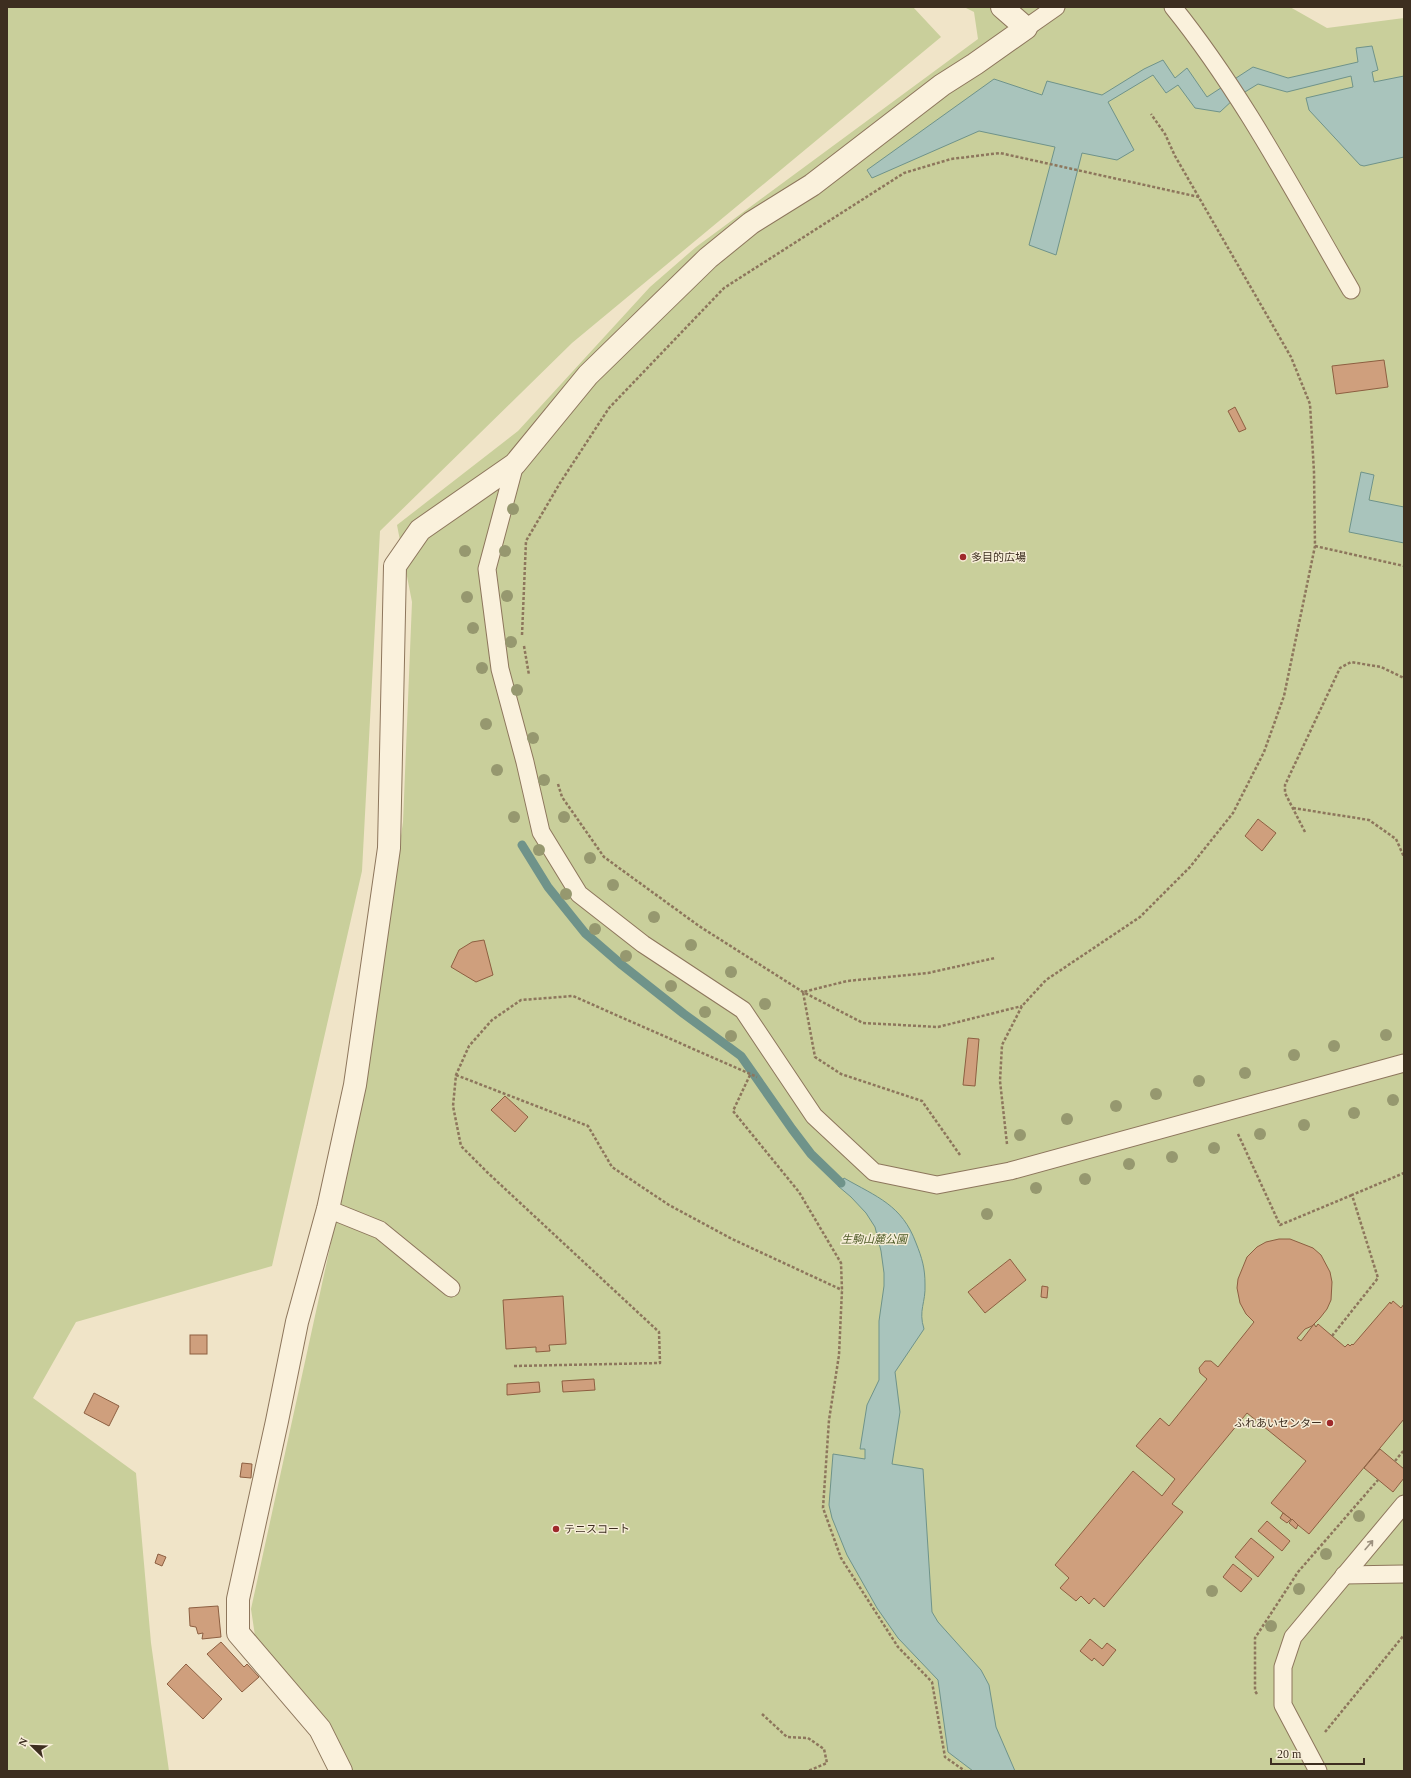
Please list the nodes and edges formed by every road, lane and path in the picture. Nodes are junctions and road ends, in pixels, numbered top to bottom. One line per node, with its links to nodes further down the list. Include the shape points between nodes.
1 (1002, 7): 4 (street)
2 (1056, 7): 4 (lane)
3 (1173, 7): 7 (lane, via 1198,39 1249,116)
4 (1026, 28): 8 (street, via 942,85 812,185 751,223 708,258 588,375)
5 (1151, 114): 6 (path, via 1165,134)
6 (1199, 198): 9 (path, via 1291,357 1310,404); 11 (path, via 1000,153 951,158 904,173 724,288 610,408 560,483 526,541)
7 (1351, 290)
8 (515, 464): 22 (lane, via 486,569 500,669 541,832 579,894 643,944 743,1010 814,1116 874,1172 937,1185 1003,1172); 31 (street, via 420,530 395,566 389,848 355,1085)
9 (1315, 546): 10 (path); 21 (path, via 1284,696 1264,752 1233,812 1190,867 1140,917 1046,980)
10 (1404, 566)
11 (522, 636)
12 (524, 644): 14 (path)
13 (1404, 678): 16 (path, via 1381,667 1351,662 1340,668 1286,785 1285,793)
14 (530, 682)
15 (557, 784): 20 (path, via 562,798 604,857 699,926)
16 (1293, 808): 17 (path); 18 (path, via 1369,820 1396,839)
17 (1305, 832)
18 (1404, 857)
19 (995, 958): 20 (path, via 928,973 846,981)
20 (803, 992): 21 (path, via 863,1024 938,1027); 28 (path, via 815,1057 841,1074 922,1101)
21 (1022, 1006): 27 (path, via 1002,1045 1000,1082)
22 (1404, 1063)
23 (750, 1074): 24 (path, via 573,996 521,1000 492,1020 470,1046); 25 (path); 33 (path, via 733,1111 799,1192 841,1263)
24 (456, 1075): 33 (path, via 588,1126 612,1167 669,1205 732,1240); 35 (path, via 453,1106 462,1146 658,1332 660,1363)
25 (762, 1080)
26 (1239, 1135): 30 (path, via 1280,1225)
27 (1007, 1144)
28 (959, 1155)
29 (1404, 1172): 30 (path)
30 (1352, 1195): 34 (path, via 1378,1278)
31 (328, 1209): 32 (lane, via 380,1230); 44 (street, via 297,1322 238,1600 238,1633 320,1729)
32 (450, 1288)
33 (842, 1290): 46 (path, via 839,1356 829,1420 823,1508 840,1558 898,1647 932,1682 945,1757)
34 (1332, 1336)
35 (514, 1366)
36 (1404, 1450): 37 (path)
37 (1395, 1461)
38 (1404, 1504): 40 (lane, one-way to 38)
39 (1404, 1574): 40 (lane)
40 (1344, 1575): 43 (lane, via 1293,1638 1283,1667 1283,1705)
41 (1404, 1635): 43 (path)
42 (762, 1714): 45 (path, via 787,1737 808,1738 824,1749 827,1763)
43 (1309, 1752): 47 (lane)
44 (341, 1771)
45 (808, 1771)
46 (965, 1771)
47 (1318, 1771)

